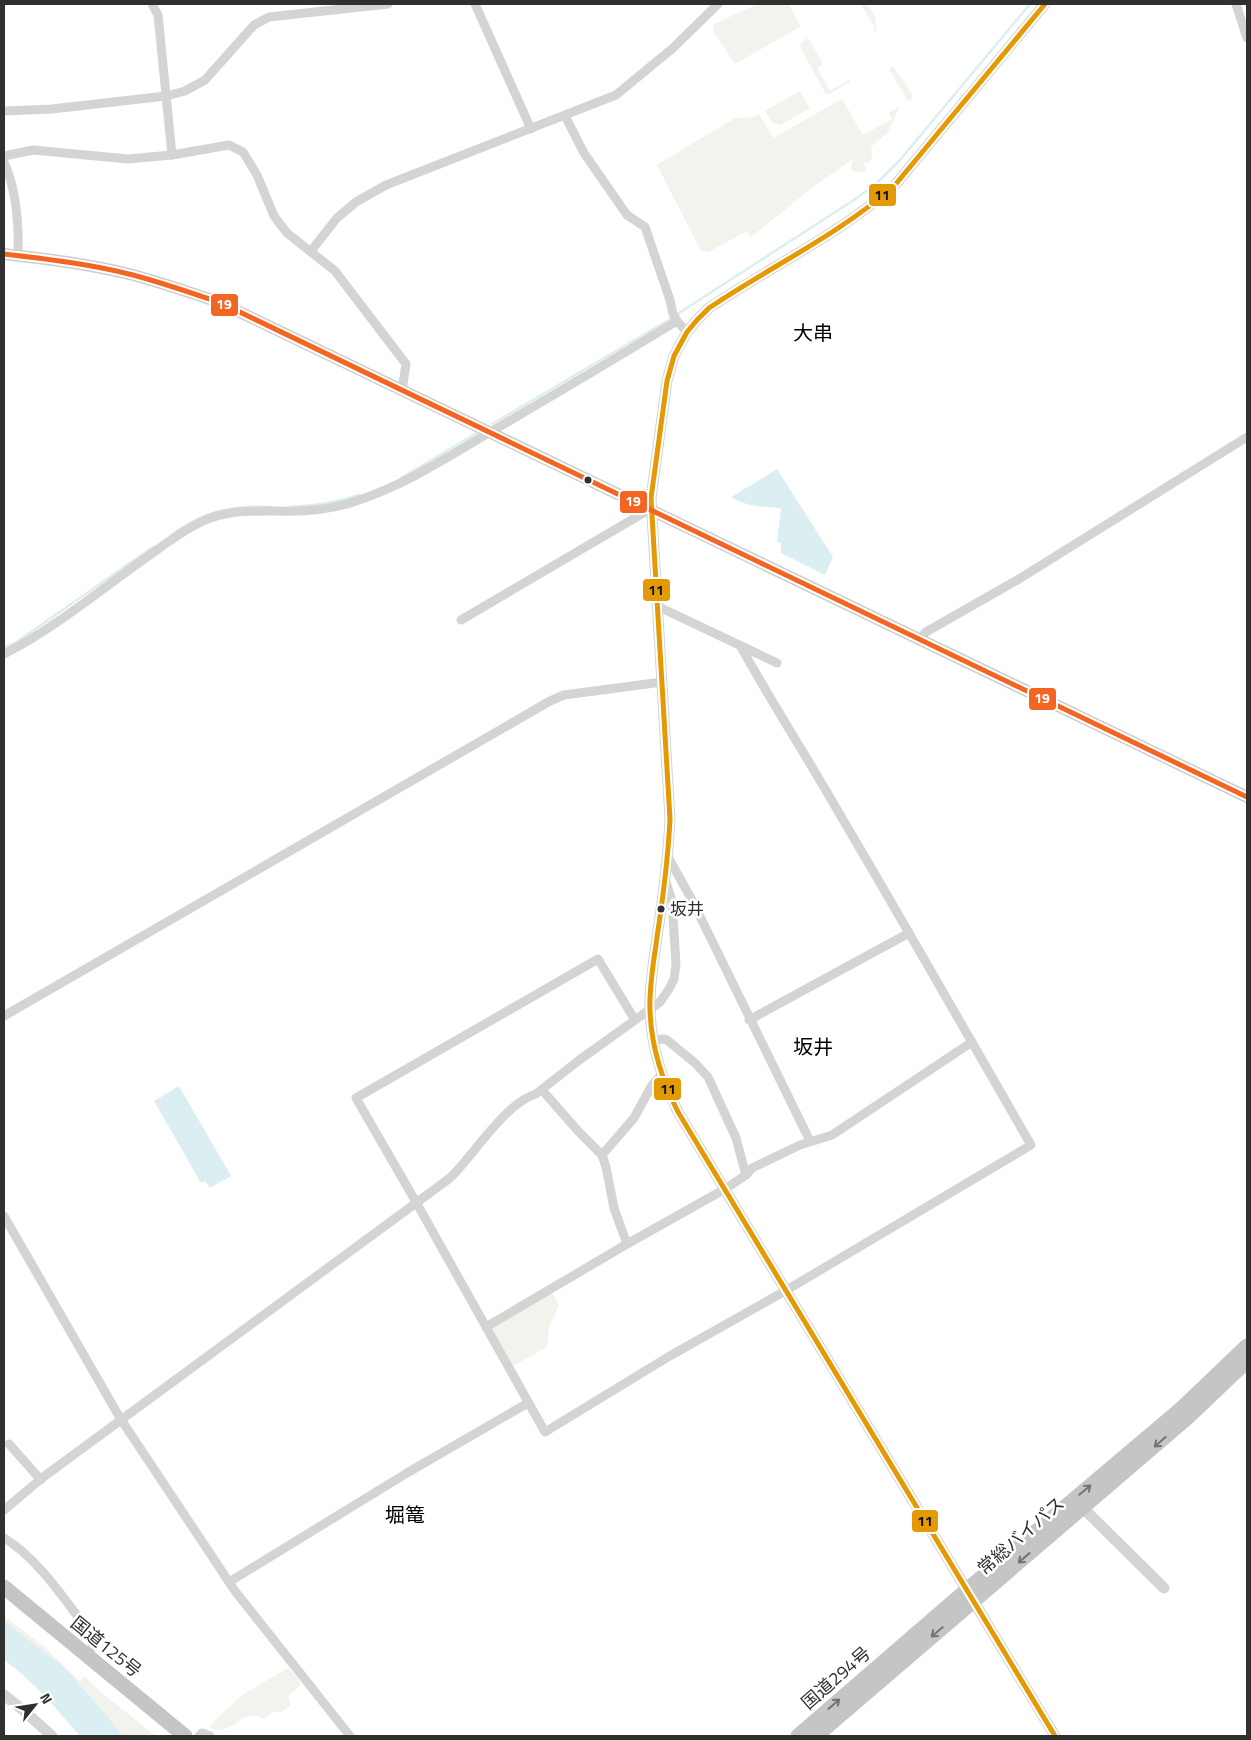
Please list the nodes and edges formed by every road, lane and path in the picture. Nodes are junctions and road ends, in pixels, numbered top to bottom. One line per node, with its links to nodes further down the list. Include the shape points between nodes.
1 (152, 4): 8 (street, via 158,15)
2 (388, 4): 8 (street, via 269,17 254,25 205,80 185,91)
3 (475, 4): 11 (street)
4 (718, 4): 10 (street, via 673,48 616,95)
5 (1045, 4): 19 (street, via 895,185 847,222 709,308)
6 (1236, 4): 7 (street)
7 (1247, 38)
8 (166, 96): 9 (street); 12 (street)
9 (4, 111)
10 (565, 116): 11 (street); 18 (street, via 584,153 627,215 645,227)
11 (531, 129): 15 (street, via 386,185 356,202 337,218)
12 (172, 155): 13 (street, via 128,159 33,150); 15 (street, via 229,145 243,152 274,216 287,233)
13 (4, 156)
14 (4, 162): 17 (street, via 14,193 19,230)
15 (311, 251): 20 (street, via 335,271 406,364)
16 (4, 254): 17 (main road)
17 (18, 256): 20 (main road, via 74,262 132,275 221,303)
18 (675, 318): 19 (street); 21 (street)
19 (687, 332): 23 (street, via 677,348 667,381)
20 (402, 390): 21 (main road)
21 (490, 432): 23 (main road); 28 (street, via 399,484 353,502 316,510 239,512 199,522 37,635)
22 (1247, 437): 26 (street, via 926,632)
23 (650, 509): 24 (street); 25 (street); 26 (main road)
24 (657, 606): 27 (street); 30 (street)
25 (461, 620)
26 (920, 639): 31 (main road)
27 (741, 646): 29 (street); 34 (street)
28 (4, 654)
29 (776, 663)
30 (662, 682): 32 (street, via 669,796); 36 (street, via 564,695 550,701)
31 (1247, 797)
32 (668, 857): 33 (street); 38 (street, via 684,883)
33 (665, 880): 35 (street); 35 (street, via 672,901 676,964 669,989)
34 (910, 933): 38 (street); 40 (street)
35 (650, 1009): 37 (street); 39 (street)
36 (4, 1016)
37 (635, 1020): 42 (street); 47 (street, via 598,959 356,1098)
38 (749, 1020): 43 (street)
39 (653, 1040): 41 (street); 45 (street, via 667,1040 708,1077 736,1138)
40 (972, 1042): 43 (street, via 832,1135); 50 (street, via 1031,1145)
41 (662, 1074): 44 (street, via 652,1085 634,1118); 46 (street, via 678,1112)
42 (542, 1090): 44 (street); 47 (street, via 528,1096 510,1111 456,1172)
43 (810, 1141): 45 (street, via 752,1168)
44 (602, 1155): 49 (street, via 614,1208)
45 (746, 1174): 46 (street)
46 (725, 1188): 49 (street); 50 (street)
47 (416, 1202): 51 (street); 55 (street)
48 (4, 1216): 55 (street)
49 (627, 1244): 51 (street)
50 (786, 1291): 54 (street, via 668,1357 545,1432); 64 (street)
51 (486, 1327): 54 (street)
52 (1247, 1346): 64 (highway, 常総バイパス, one-way to 52, via 1181,1409)
53 (1247, 1362): 58 (highway, 常総バイパス, one-way to 58, via 1188,1418)
54 (528, 1403): 61 (street)
55 (121, 1420): 57 (street); 61 (street)
56 (9, 1444): 57 (street)
57 (40, 1480): 59 (street)
58 (1083, 1508): 63 (street); 64 (highway, 常総バイパス, one-way to 64)
59 (4, 1510)
60 (4, 1538): 66 (street, via 31,1559 91,1634 92,1647)
61 (229, 1582): 72 (street)
62 (4, 1587): 66 (highway, 国道125号)
63 (1164, 1588)
64 (971, 1595): 65 (highway, 常総バイパス); 74 (highway, 常総バイパス, one-way to 74); 75 (street)
65 (899, 1648): 73 (highway, 国道294号, one-way to 65)
66 (87, 1656): 69 (highway, 国道125号)
67 (4, 1695): 68 (street)
68 (52, 1736)
69 (185, 1736)
70 (199, 1736): 71 (street, via 202,1733)
71 (210, 1736)
72 (350, 1736)
73 (798, 1736)
74 (816, 1736)
75 (1055, 1736)

